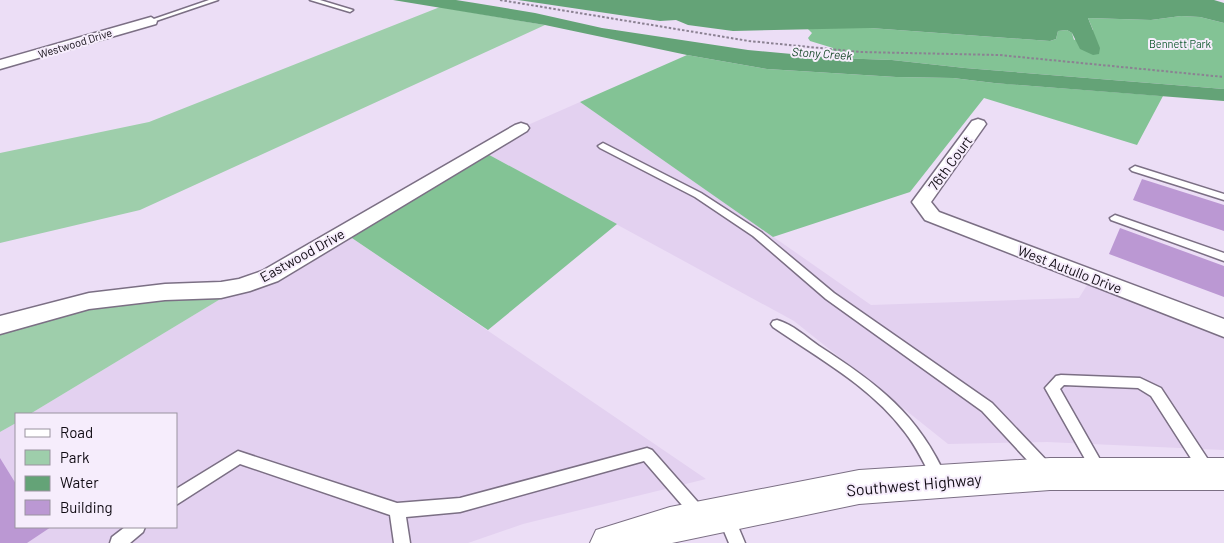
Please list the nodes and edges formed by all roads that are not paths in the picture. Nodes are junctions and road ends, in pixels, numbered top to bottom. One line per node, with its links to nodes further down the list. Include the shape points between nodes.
1 (215, 0): 4 (lane)
2 (313, 0): 3 (lane)
3 (350, 10)
4 (150, 21): 5 (street, Westwood Drive)
5 (0, 65)
6 (978, 124): 11 (street, 76th Court)
7 (521, 128): 15 (street, Eastwood Drive, via 270,276 221,290 165,292 89,301)
8 (603, 146): 17 (lane, via 698,195 757,234 830,296 987,407)
9 (1135, 169): 10 (lane)
10 (1224, 197)
11 (921, 202): 16 (street, West Autullo Drive, via 932,216)
12 (1115, 218): 13 (lane)
13 (1224, 257)
14 (777, 324): 20 (lane, via 890,405 909,426)
15 (0, 325)
16 (1224, 328)
17 (1050, 474): 18 (main road, Southwest Highway); 20 (main road, Southwest Highway)
18 (1101, 474): 19 (main road, Southwest Highway); 19 (lane, via 1052,388 1061,380 1140,383 1156,392)
19 (1216, 474)
20 (941, 481): 23 (main road, Southwest Highway, via 859,487)
21 (178, 497): 22 (lane, via 238,457)
22 (398, 510): 23 (lane, via 460,505 648,454); 26 (lane)
23 (721, 525): 27 (main road, Southwest Highway, via 670,525)
24 (136, 528): 25 (lane)
25 (118, 543)
26 (402, 543)
27 (610, 543)

